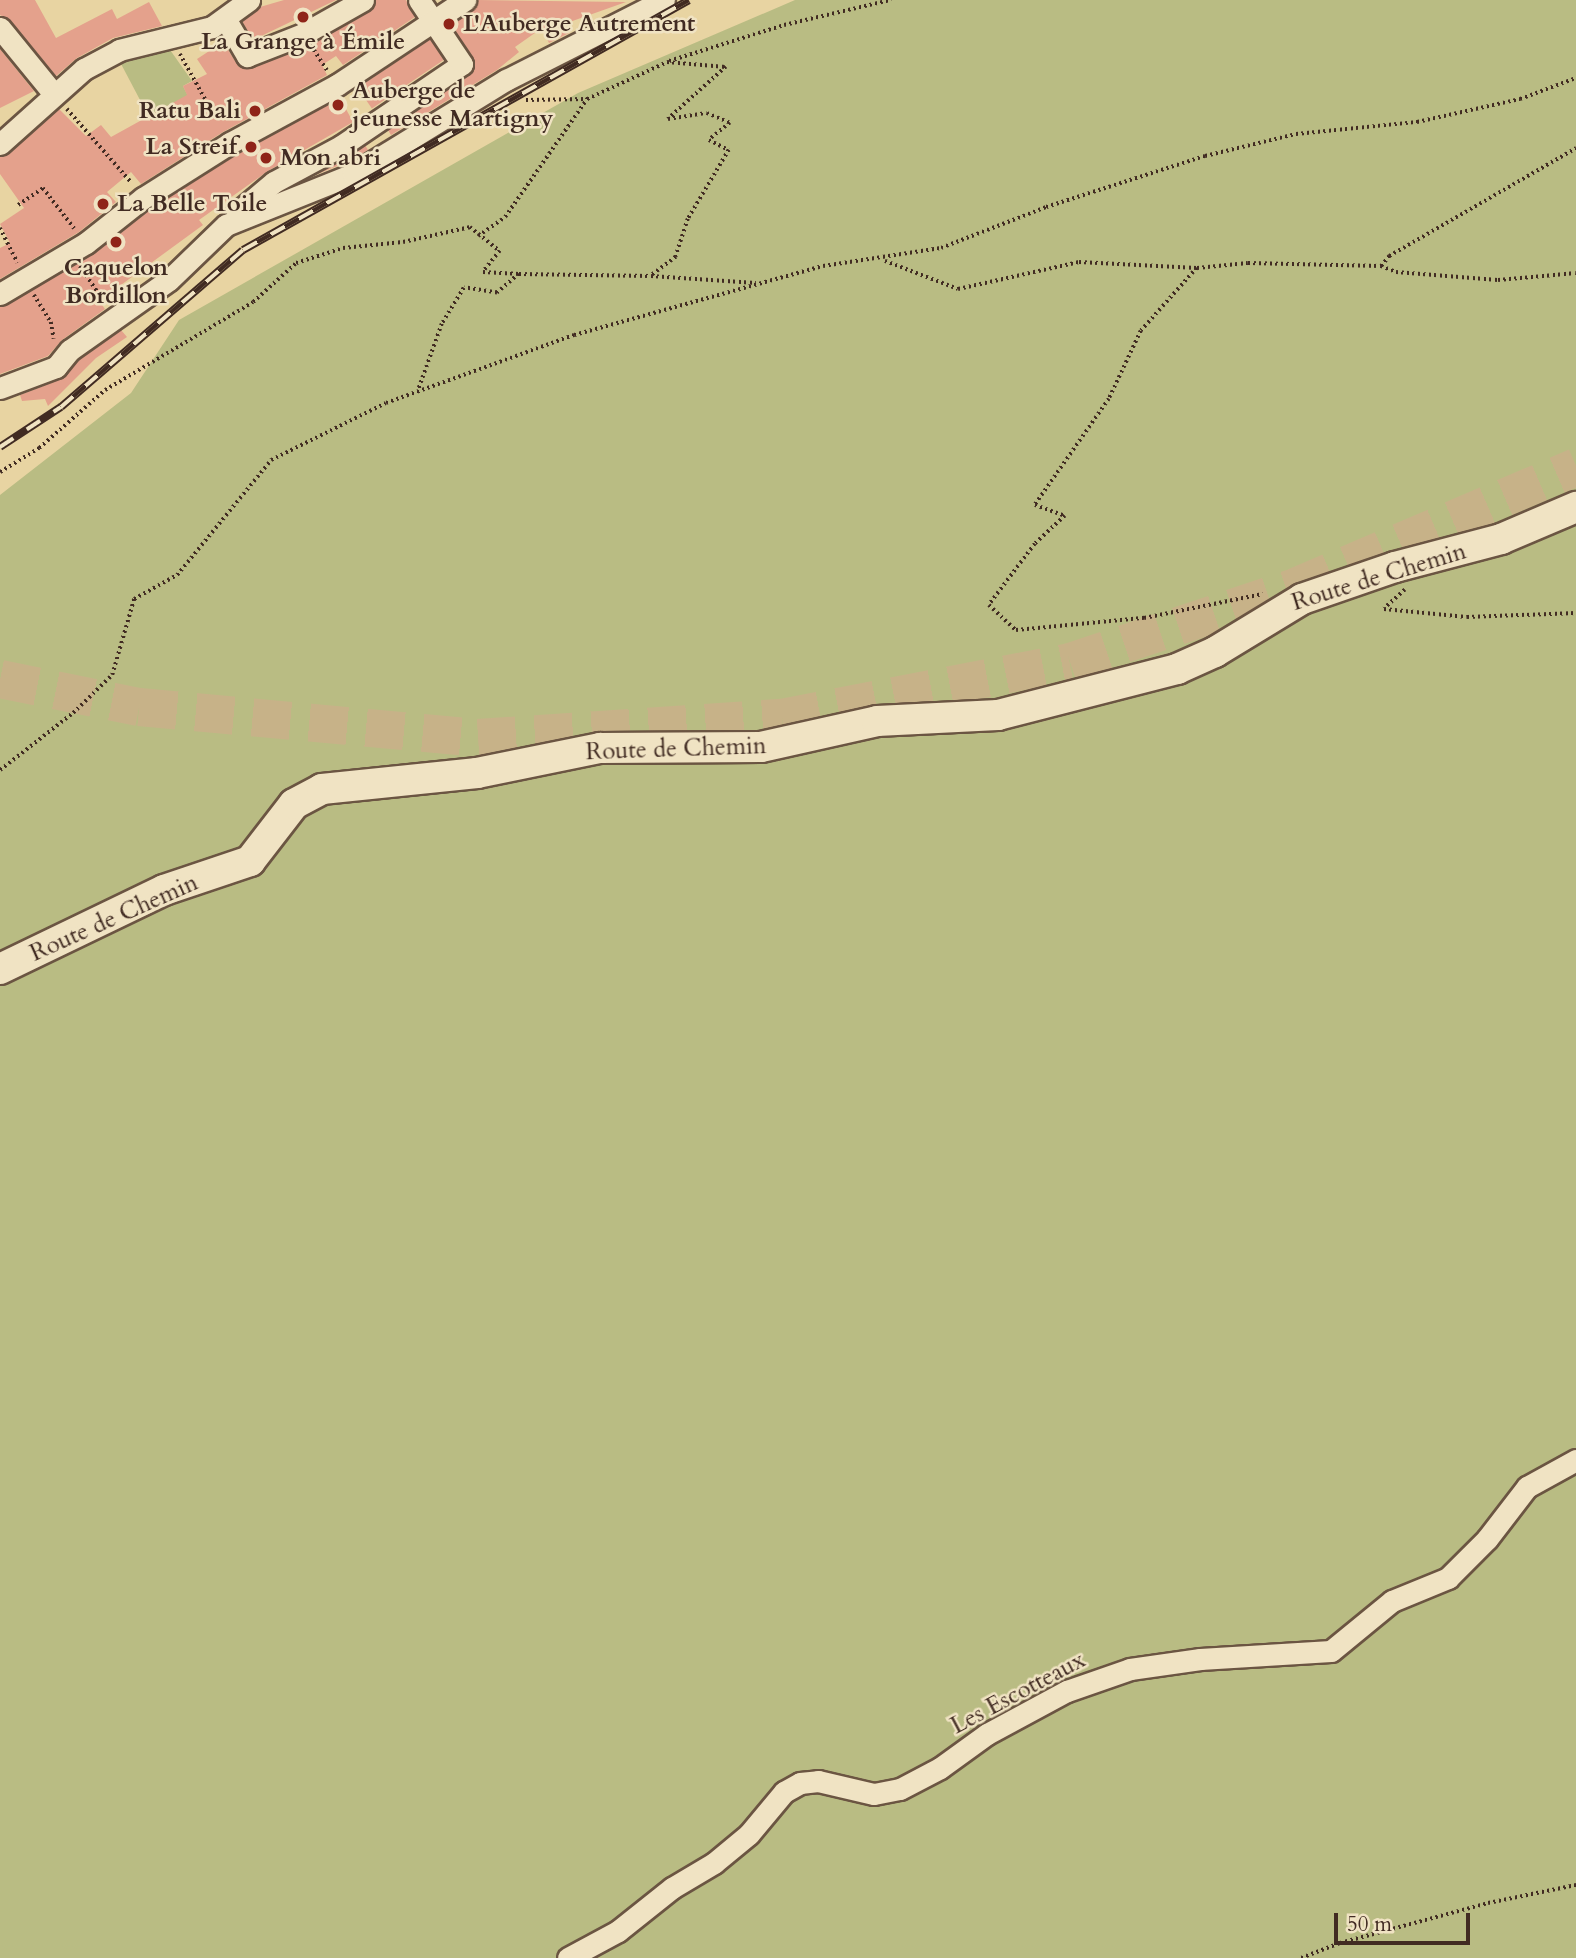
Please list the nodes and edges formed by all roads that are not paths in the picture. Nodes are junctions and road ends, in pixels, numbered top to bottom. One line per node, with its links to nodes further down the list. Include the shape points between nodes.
1 (249, 0): 6 (street)
2 (363, 0): 6 (street, via 303,34 247,56)
3 (419, 0): 7 (street)
4 (465, 0): 7 (street)
5 (664, 0): 11 (street, via 506,80 353,174)
6 (226, 20): 9 (street, via 119,50 83,69)
7 (435, 22): 11 (street, via 463,64 341,146 274,183); 12 (street, via 337,85 230,143 143,198 78,248)
8 (0, 28): 9 (street)
9 (53, 93): 10 (street)
10 (0, 144)
11 (226, 225): 13 (street, via 169,280 70,350 56,367)
12 (0, 294)
13 (0, 388)
14 (1576, 507): 15 (street, Route de Chemin, via 1501,539 1395,567 1296,601 1215,652 1177,669 998,715 877,721 761,747 589,749 477,773 322,789 294,804 250,862 164,890)
15 (0, 969)
16 (1576, 1460): 17 (street, Les Escotteaux, via 1527,1487 1487,1539 1448,1578 1392,1601 1331,1651 1200,1659 1130,1669 1059,1696 900,1789 874,1794 818,1781 800,1783 784,1792 749,1834 714,1863 672,1888 618,1931)
17 (568, 1958)

